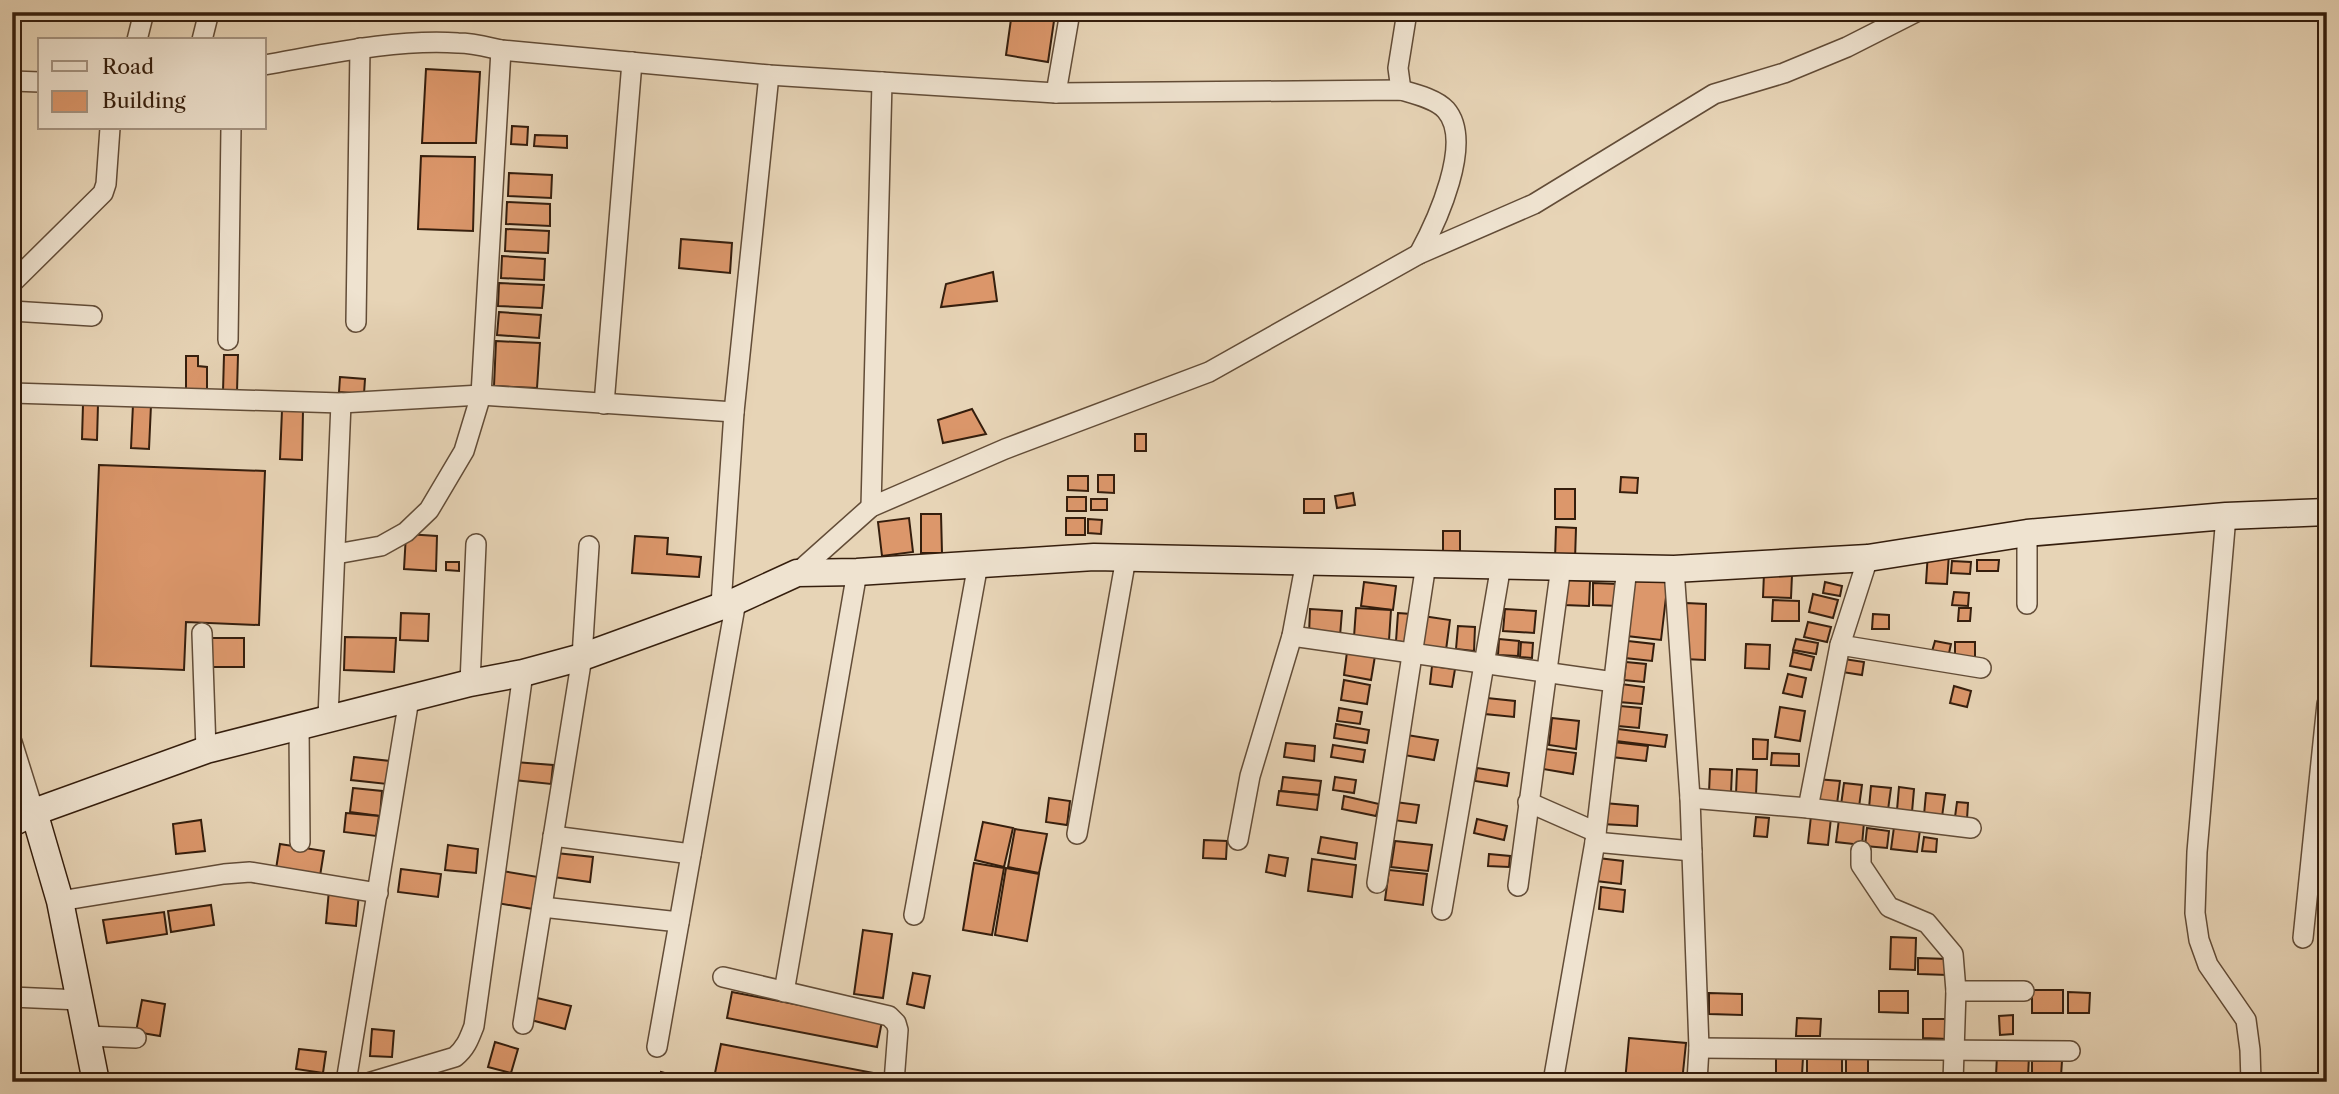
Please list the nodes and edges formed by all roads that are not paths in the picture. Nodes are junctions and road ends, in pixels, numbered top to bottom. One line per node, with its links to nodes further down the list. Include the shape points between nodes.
1 (144, 12): 6 (street)
2 (209, 12): 7 (street)
3 (1070, 12): 17 (street)
4 (1407, 12): 16 (street, via 1398,68)
5 (1916, 12): 20 (street, via 1784,73 1714,94 1534,204)
6 (138, 38)
7 (202, 38)
8 (360, 48): 9 (street, via 438,42); 11 (street); 24 (street)
9 (501, 50): 10 (street); 27 (street)
10 (632, 62): 12 (street); 29 (street)
11 (266, 65)
12 (769, 75): 15 (street); 30 (street)
13 (12, 81): 14 (street)
14 (38, 82)
15 (881, 82): 17 (street); 31 (street)
16 (1401, 90): 17 (street); 20 (street, via 1446,109 1455,143 1456,158 1443,208)
17 (1056, 93)
18 (110, 130): 21 (street, via 103,193)
19 (231, 130): 25 (street)
20 (1419, 254): 31 (street, via 1209,372 1005,449)
21 (12, 283)
22 (12, 311): 23 (street)
23 (92, 316)
24 (356, 322)
25 (228, 340)
26 (12, 393): 28 (street)
27 (481, 395): 28 (street); 29 (street); 37 (street, via 464,451 429,510 406,532 381,546)
28 (341, 403): 37 (street)
29 (604, 404): 30 (street)
30 (734, 412): 49 (street)
31 (872, 507): 48 (street)
32 (2327, 512): 33 (street)
33 (2226, 516): 34 (street); 110 (street, via 2196,852 2195,913 2208,965 2246,1020)
34 (2027, 533): 39 (street); 50 (street)
35 (476, 544): 61 (street)
36 (589, 546): 55 (street)
37 (336, 554): 64 (street)
38 (1126, 558): 40 (street); 41 (street); 73 (street)
39 (1868, 558): 46 (street); 53 (street)
40 (1306, 561): 42 (street); 52 (street)
41 (978, 564): 47 (street); 87 (street)
42 (1426, 564): 43 (street); 54 (street)
43 (1501, 565): 44 (street); 56 (street)
44 (1561, 566): 45 (street); 59 (street)
45 (1627, 568): 46 (street); 60 (street)
46 (1674, 569): 68 (street)
47 (857, 572): 48 (street); 93 (street)
48 (797, 573): 49 (street)
49 (729, 603): 55 (street); 80 (street)
50 (2027, 604)
51 (202, 633): 67 (street)
52 (1292, 636): 54 (street); 76 (street, via 1250,776)
53 (1840, 645): 57 (street); 70 (street)
54 (1412, 653): 56 (street); 81 (street)
55 (582, 657): 58 (street); 74 (street)
56 (1484, 664): 59 (street); 86 (street)
57 (1981, 668)
58 (523, 673): 61 (street); 106 (street, via 470,1038 455,1057)
59 (1546, 674): 60 (street); 69 (street)
60 (1614, 682): 75 (street)
61 (470, 683): 62 (street)
62 (409, 699): 64 (street); 83 (street)
63 (2327, 704): 89 (street)
64 (328, 718): 65 (street)
65 (299, 726): 67 (street); 77 (street)
66 (12, 742): 71 (street)
67 (206, 750): 71 (street)
68 (1690, 798): 70 (street); 78 (street)
69 (1528, 802): 75 (street); 82 (street)
70 (1808, 808): 72 (street)
71 (23, 818): 84 (street)
72 (1971, 828)
73 (1077, 834)
74 (553, 836): 80 (street); 85 (street)
75 (1596, 837): 78 (street); 107 (street)
76 (1238, 840)
77 (300, 842)
78 (1692, 851): 100 (street)
79 (1861, 852): 91 (street, via 1861,865 1889,907 1927,923 1953,954)
80 (691, 854): 88 (street)
81 (1377, 883)
82 (1518, 886)
83 (378, 893): 84 (street, via 250,872); 105 (street)
84 (60, 901): 95 (street)
85 (542, 907): 88 (street); 96 (street)
86 (1442, 910)
87 (914, 915)
88 (679, 922): 99 (street)
89 (2303, 938)
90 (723, 977): 93 (street)
91 (1956, 991): 92 (street); 101 (street)
92 (2024, 991)
93 (784, 992): 103 (street, via 889,1016 898,1030)
94 (12, 997): 95 (street)
95 (80, 1000): 97 (street)
96 (523, 1024)
97 (87, 1035): 98 (street); 104 (street)
98 (136, 1038)
99 (657, 1047)
100 (1699, 1048): 101 (street); 108 (street)
101 (1955, 1050): 102 (street); 109 (street)
102 (2070, 1051)
103 (897, 1081)
104 (96, 1082)
105 (346, 1082)
106 (371, 1082)
107 (1553, 1082)
108 (1697, 1082)
109 (1953, 1082)
110 (2251, 1082)

